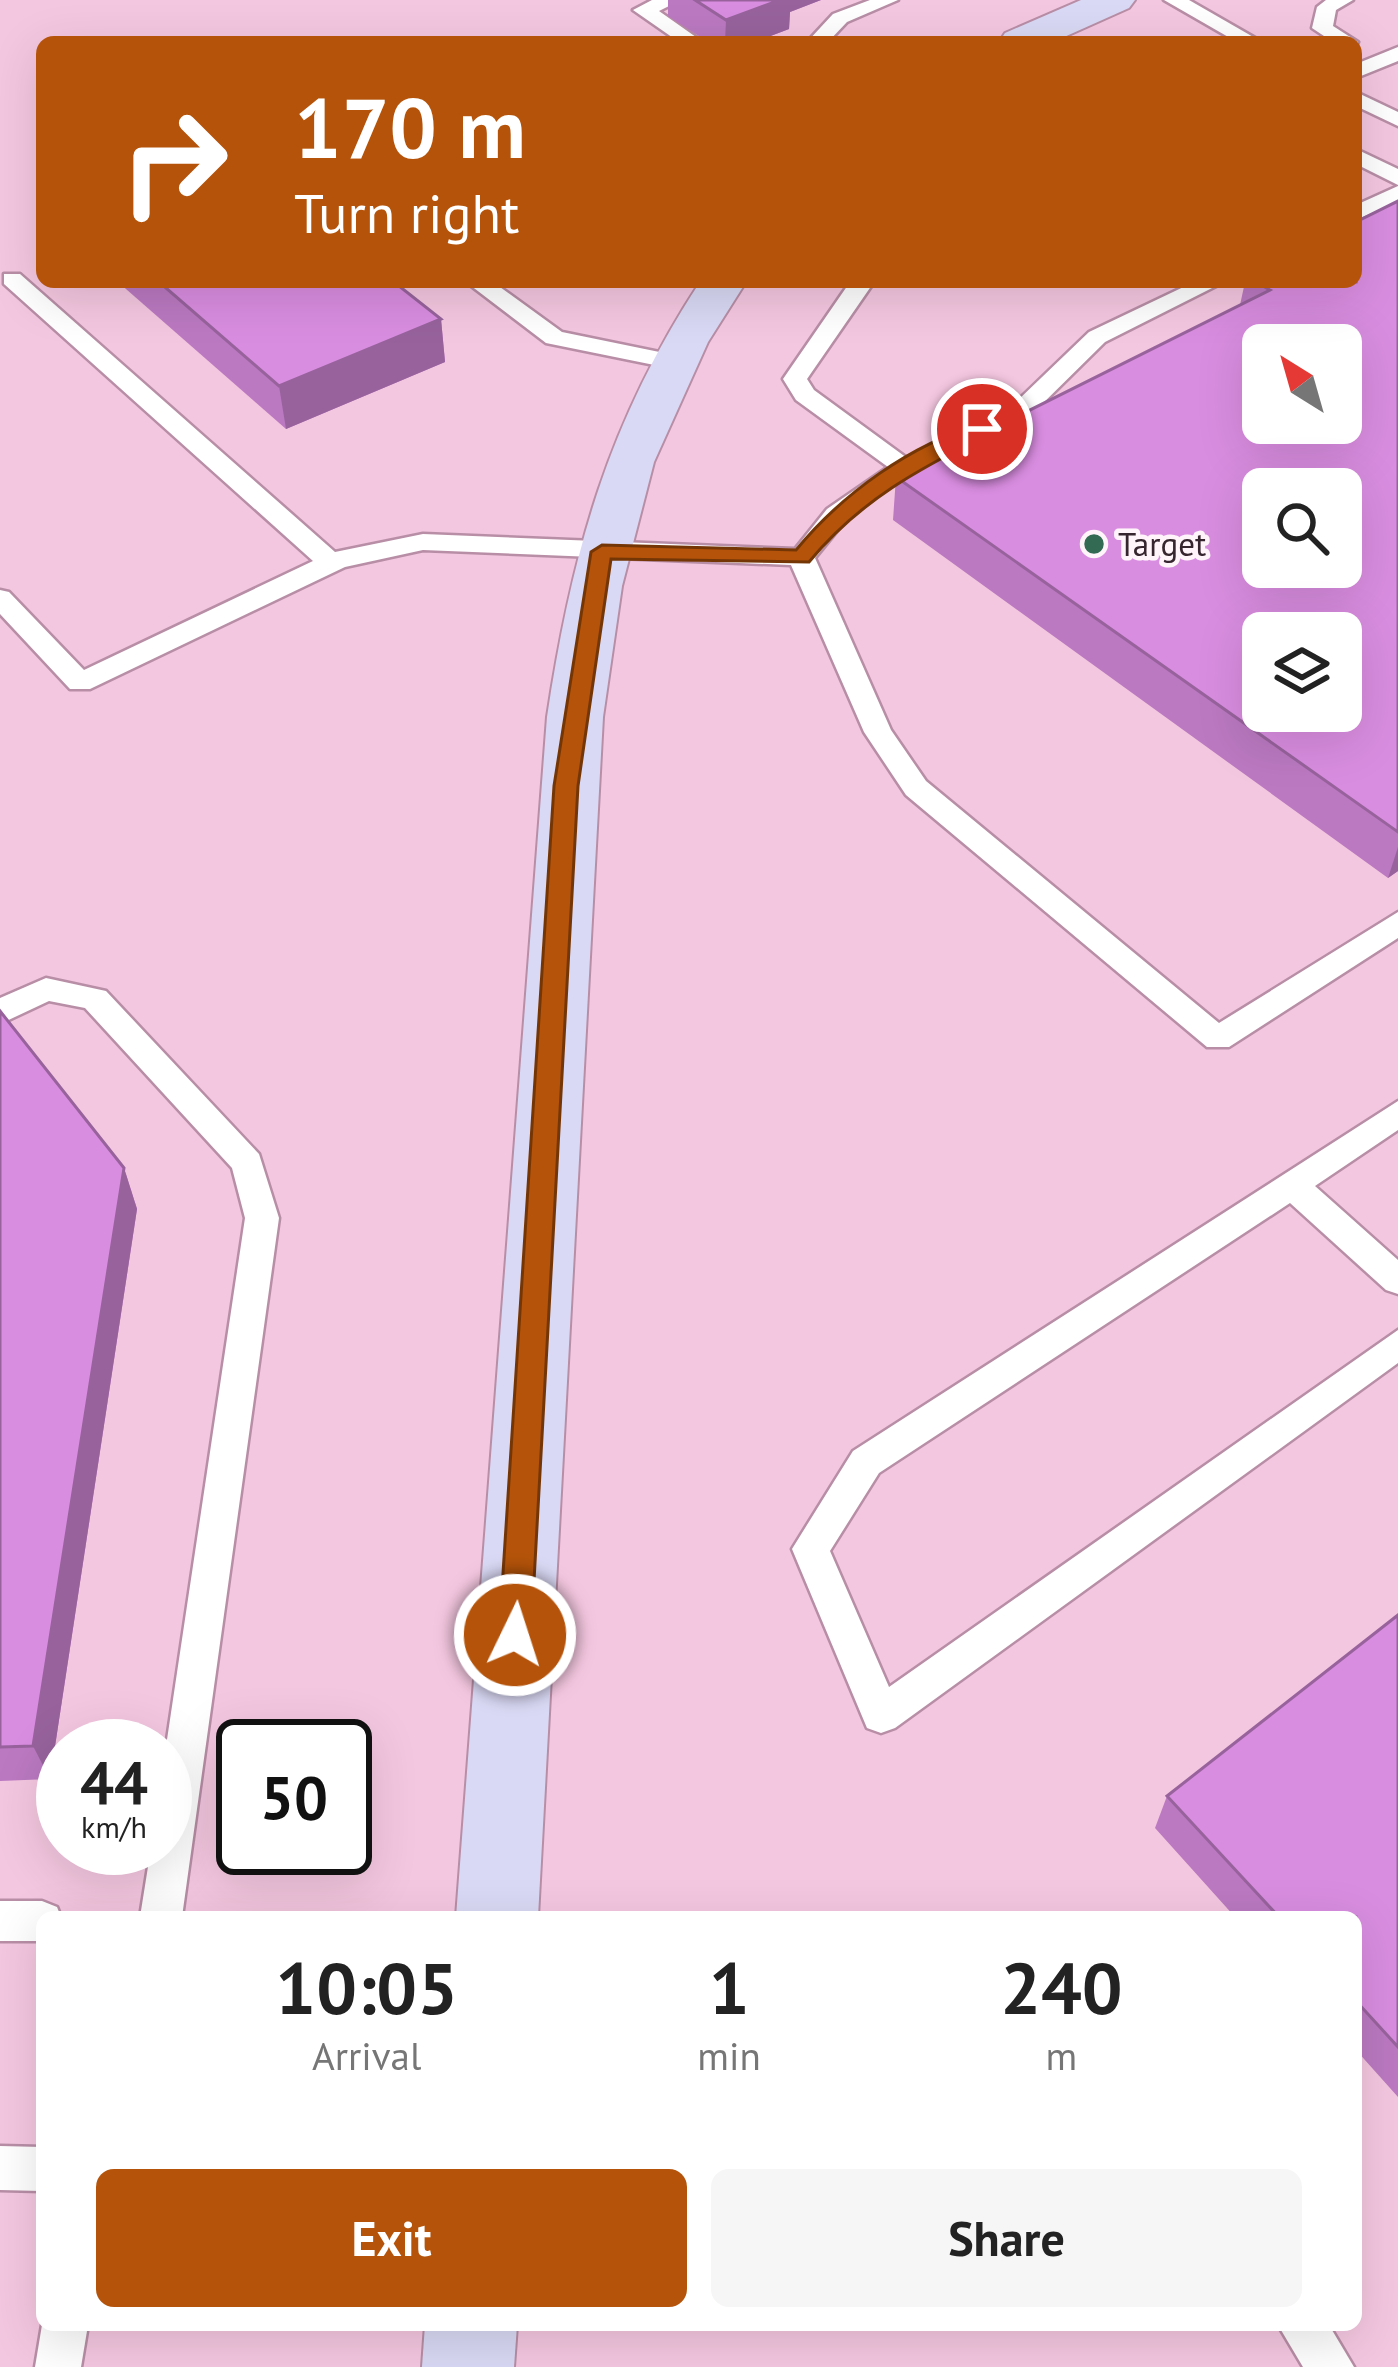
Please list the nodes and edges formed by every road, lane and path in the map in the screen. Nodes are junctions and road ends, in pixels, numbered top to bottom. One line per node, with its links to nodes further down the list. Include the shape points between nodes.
1 (671, 0): 6 (lane, via 643,10)
2 (888, 0): 7 (lane, via 840,18)
3 (1115, 0): 8 (main road)
4 (1174, 0): 9 (lane)
5 (1342, 0): 10 (lane, via 1327,7 1322,28)
6 (684, 36)
7 (823, 36)
8 (1033, 36)
9 (1241, 36)
10 (1337, 36)
11 (1362, 47): 12 (lane)
12 (1391, 57): 13 (lane)
13 (1362, 70)
14 (1362, 101): 15 (lane)
15 (1398, 120)
16 (1362, 158): 17 (lane)
17 (1398, 178)
18 (1398, 193): 19 (lane)
19 (1362, 210)
20 (36, 270): 21 (lane)
21 (6, 281): 30 (lane)
22 (486, 288): 26 (lane, via 554,338)
23 (719, 288): 26 (main road)
24 (858, 288): 27 (lane, via 795,379 805,395)
25 (1199, 288): 27 (lane, via 1097,337 1022,410)
26 (674, 362): 28 (main road, via 630,449)
27 (904, 467): 29 (lane, via 836,515)
28 (602, 552): 29 (lane); 30 (lane, via 423,542); 39 (main road, via 566,786)
29 (802, 557): 32 (lane, via 878,732 916,788 1218,1039)
30 (331, 563): 31 (lane, via 80,683)
31 (0, 598)
32 (1398, 923)
33 (0, 1012): 38 (lane, via 46,989 95,999 247,1163 262,1218)
34 (1398, 1113): 35 (lane)
35 (1292, 1185): 36 (lane); 37 (lane, via 866,1462 811,1549 881,1715)
36 (1398, 1280)
37 (1398, 1344)
38 (162, 1911)
39 (497, 1911)
40 (0, 1921): 41 (lane)
41 (36, 1921)
42 (0, 2168): 43 (lane)
43 (36, 2169)
44 (64, 2331): 47 (lane)
45 (471, 2331): 48 (main road)
46 (1305, 2331): 49 (lane)
47 (58, 2367)
48 (468, 2367)
49 (1331, 2367)

